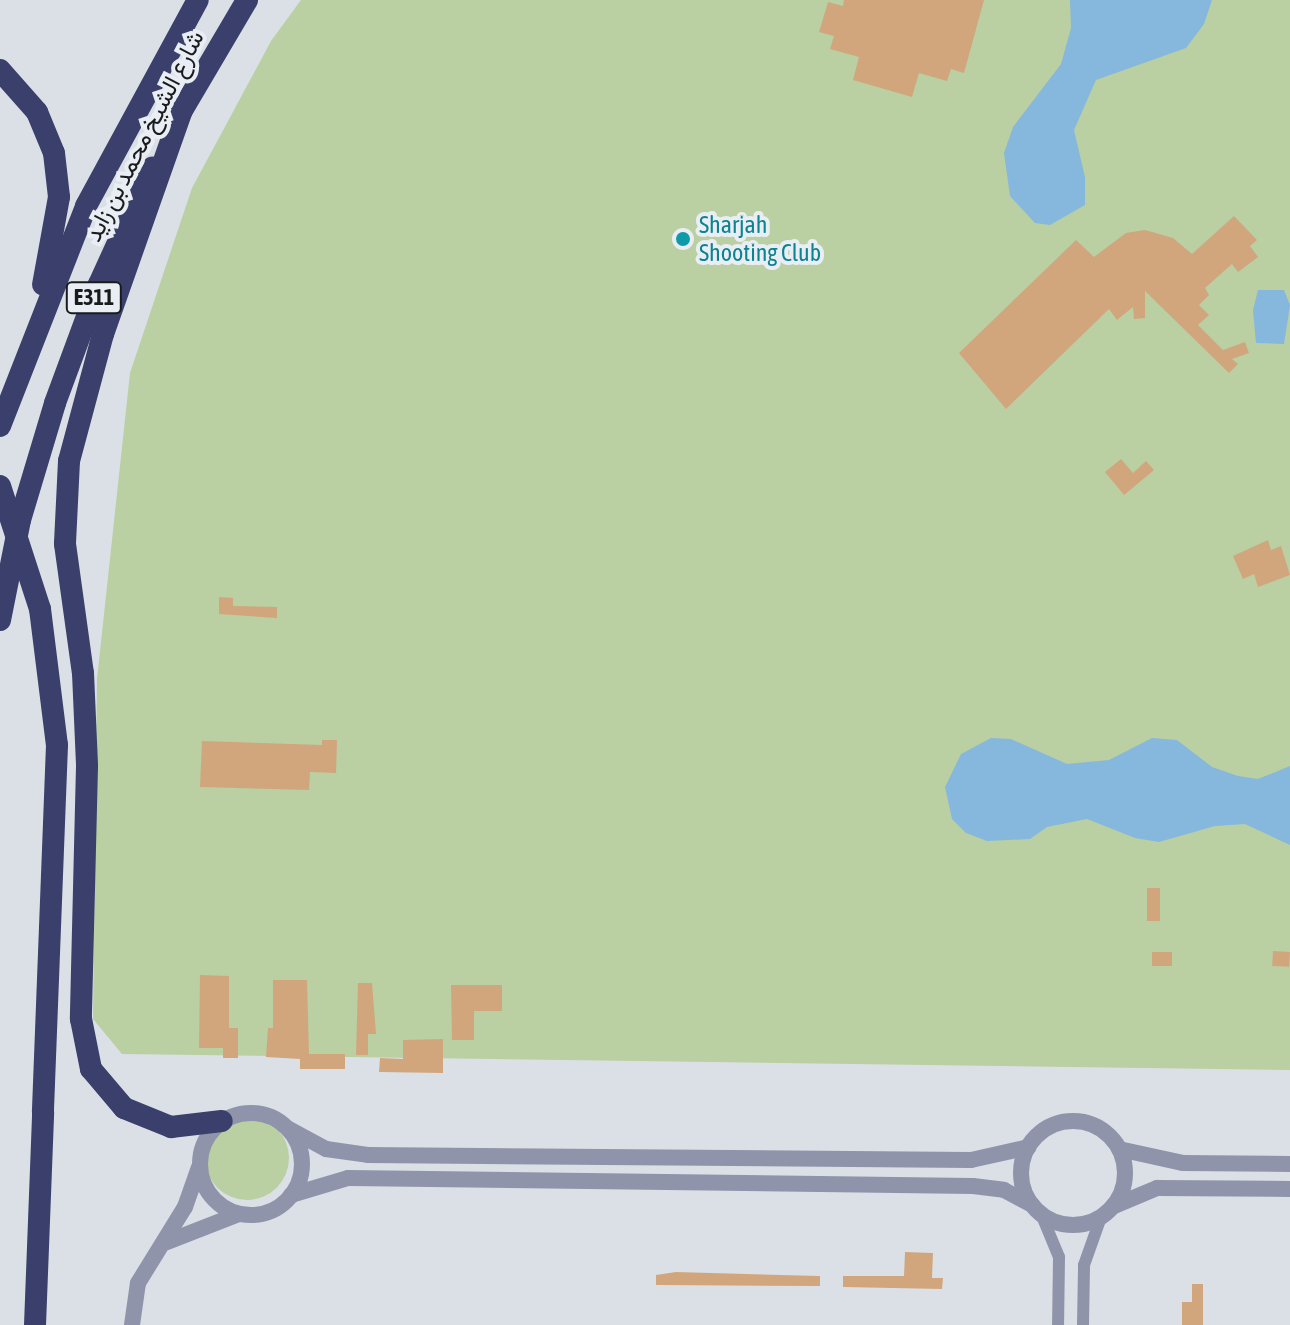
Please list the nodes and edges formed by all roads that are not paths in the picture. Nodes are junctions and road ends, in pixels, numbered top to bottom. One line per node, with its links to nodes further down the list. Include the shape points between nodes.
1 (198, 0): 5 (highway, شارع الشيخ محمد بن زايد / E311, via 114,149)
2 (247, 0): 4 (highway, شارع الشيخ محمد بن زايد / E311)
3 (0, 70): 5 (highway, via 37,112 58,174 57,219)
4 (183, 107): 8 (highway, شارع الشيخ محمد بن زايد / E311, via 125,224 55,403 20,520); 9 (highway, via 103,334 69,461 65,544 83,673 87,751 81,1019 91,1069 124,1108 171,1127)
5 (31, 339): 6 (highway, شارع الشيخ محمد بن زايد / E311)
6 (0, 426)
7 (0, 486): 21 (highway, bridge, via 40,609 55,714 58,790)
8 (0, 620)
9 (222, 1121): 10 (street, via 254,1113); 14 (street, via 205,1141)
10 (289, 1129): 11 (street, via 326,1149 357,1154 971,1160); 16 (street, via 302,1169)
11 (1029, 1147): 12 (street, via 1039,1135 1067,1122 1097,1127); 17 (street, via 1021,1176)
12 (1119, 1149): 13 (street, via 1183,1163); 18 (street, via 1125,1172)
13 (1290, 1164)
14 (199, 1166): 19 (street, via 211,1197); 20 (street, via 185,1207)
15 (1290, 1189): 18 (street, via 1157,1188)
16 (291, 1195): 17 (street, via 348,1178 973,1186 1004,1190); 19 (street, via 268,1212)
17 (1037, 1210): 18 (street, via 1071,1225); 23 (street, via 1059,1257)
18 (1107, 1212): 24 (street, via 1084,1265)
19 (239, 1214): 20 (street)
20 (162, 1244): 22 (street, via 138,1283)
21 (35, 1325)
22 (132, 1325)
23 (1058, 1325)
24 (1083, 1325)

